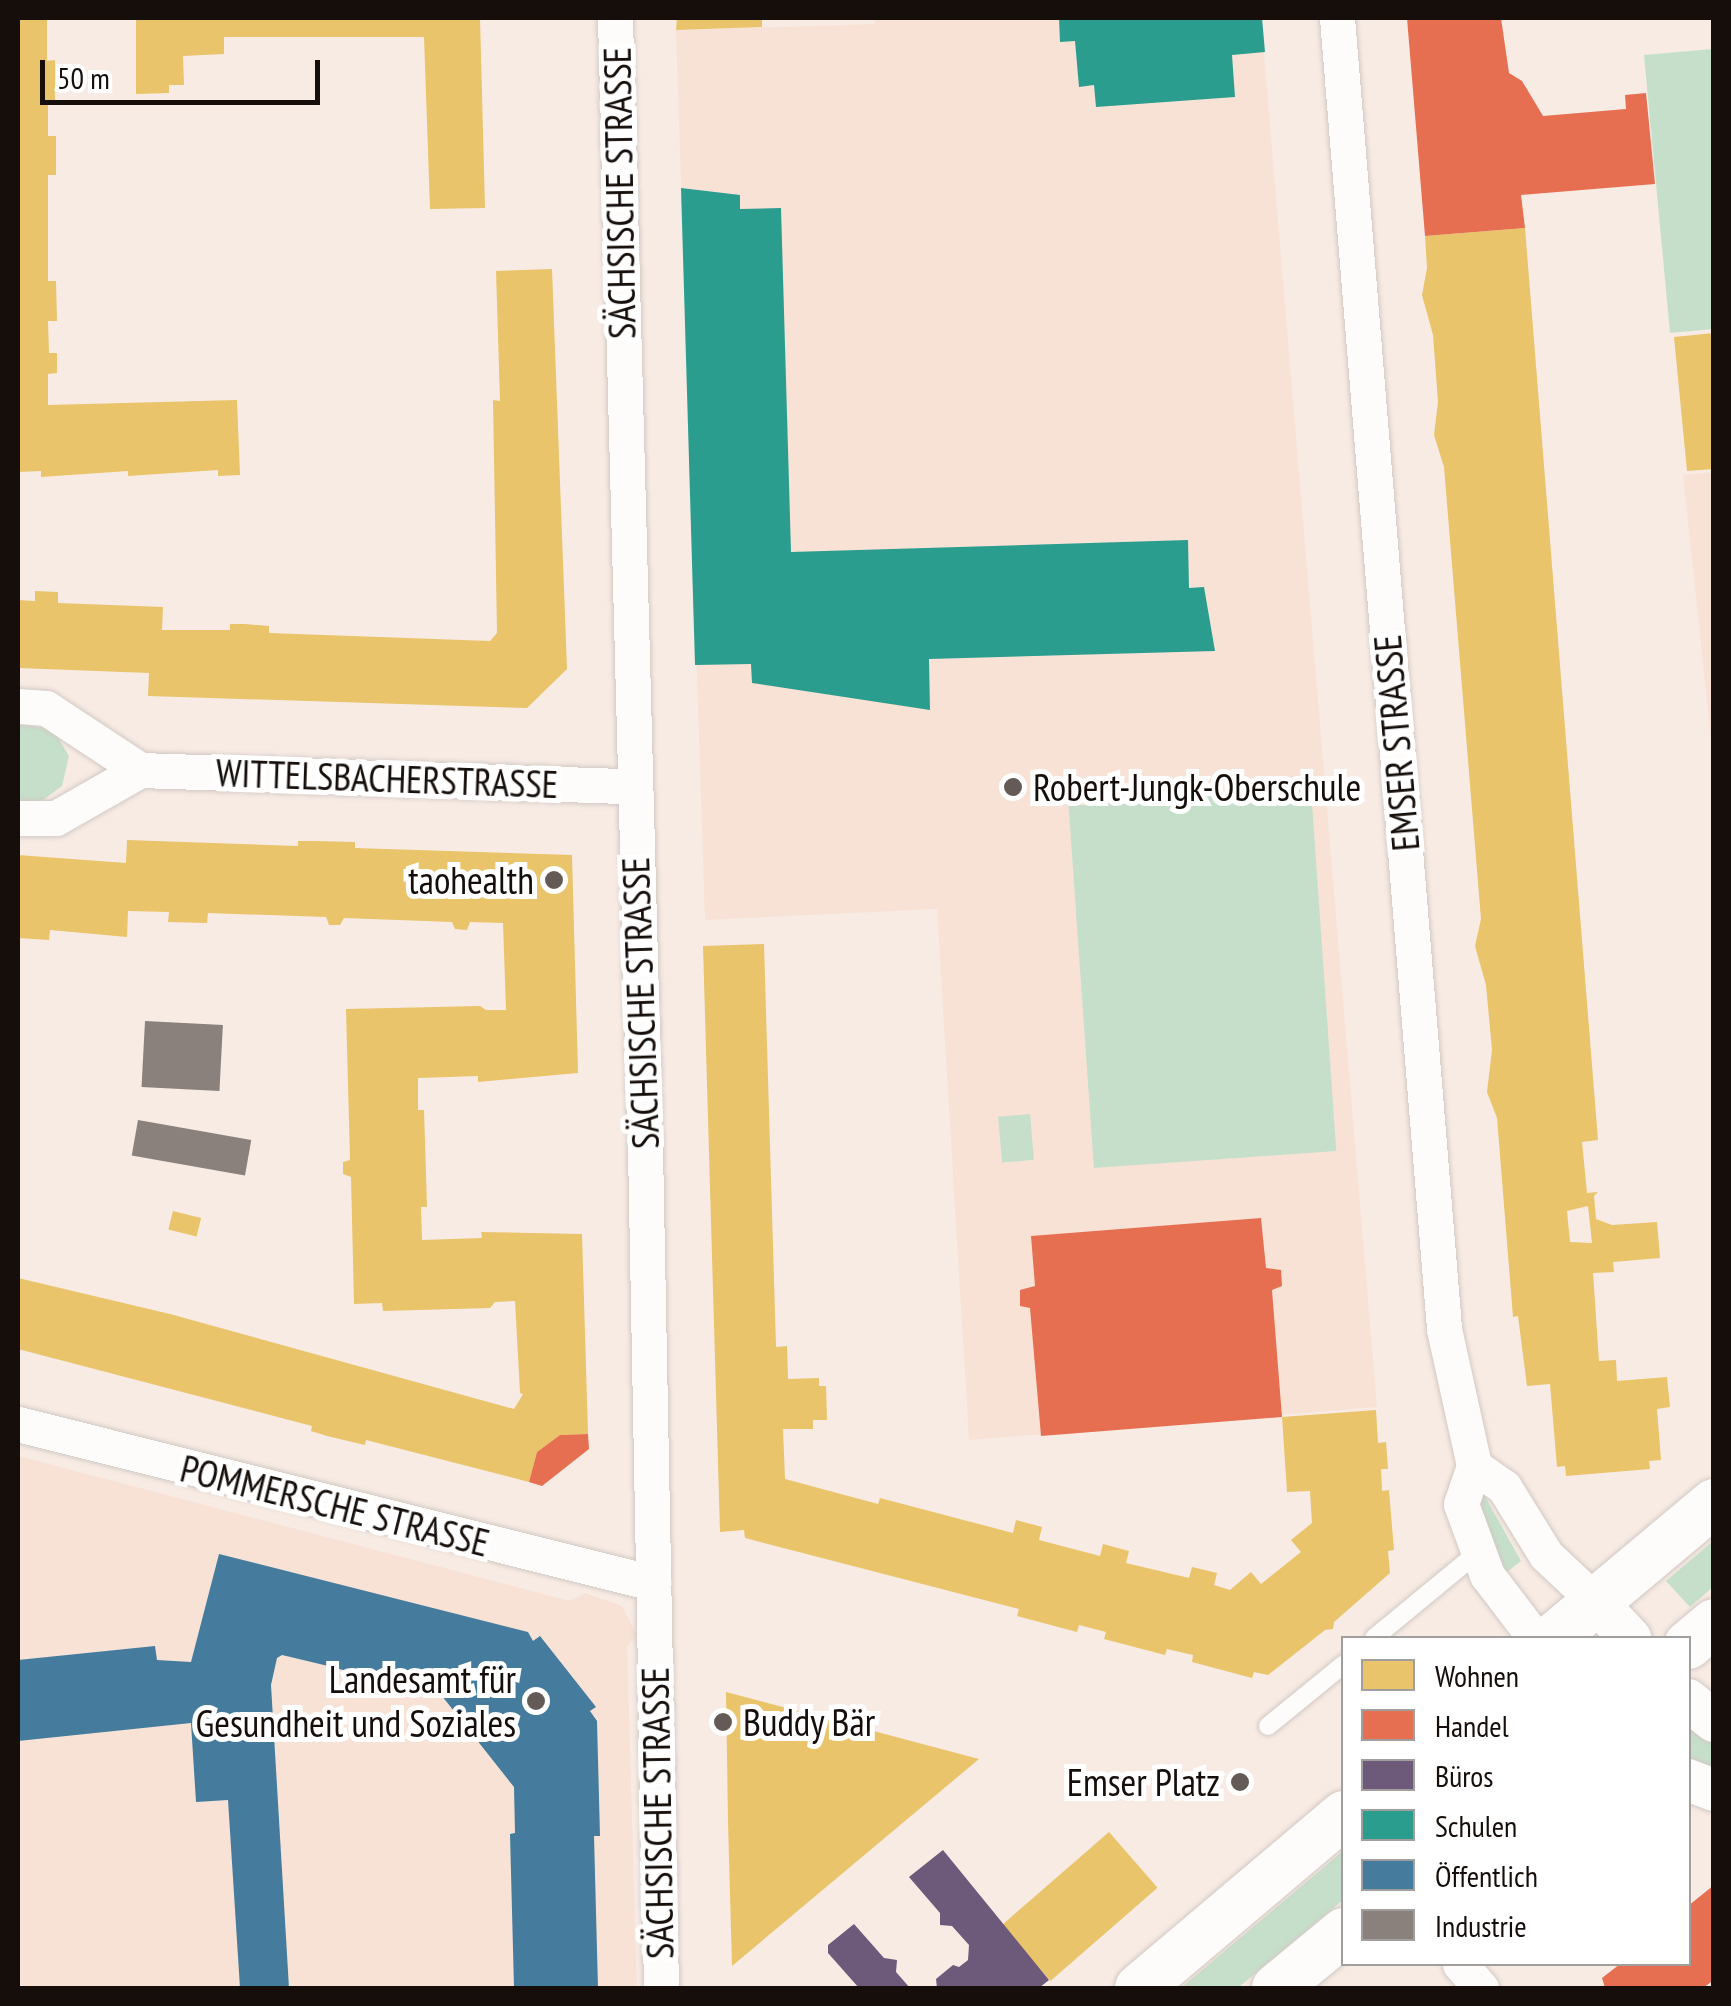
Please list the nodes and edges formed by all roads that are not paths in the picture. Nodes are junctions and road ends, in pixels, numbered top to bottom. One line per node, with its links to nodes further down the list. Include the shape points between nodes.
1 (615, 18): 5 (street, SÄCHSISCHE STRASSE)
2 (1337, 18): 8 (street, EMSER STRASSE, via 1444,1329)
3 (18, 706): 4 (street, via 46,708)
4 (140, 770): 5 (street, WITTELSBACHERSTRASSE); 6 (street, via 56,818)
5 (633, 786): 11 (street, SÄCHSISCHE STRASSE)
6 (18, 818)
7 (18, 1424): 11 (street, POMMERSCHE STRASSE)
8 (1474, 1466): 10 (street, EMSER STRASSE, via 1461,1504); 12 (street, via 1504,1487 1546,1555)
9 (1714, 1503): 12 (main road)
10 (1476, 1553): 14 (lane); 15 (street, EMSER STRASSE)
11 (653, 1583): 26 (street, SÄCHSISCHE STRASSE)
12 (1596, 1602): 16 (main road); 17 (street)
13 (1714, 1623): 18 (main road)
14 (1376, 1636)
15 (1535, 1636)
16 (1554, 1636)
17 (1628, 1636)
18 (1691, 1642)
19 (1341, 1666): 22 (lane)
20 (1691, 1702): 21 (street)
21 (1714, 1721)
22 (1268, 1726)
23 (1341, 1821): 27 (main road)
24 (1341, 1934): 28 (main road)
25 (1462, 1966): 29 (street)
26 (660, 1988)
27 (1139, 1988)
28 (1276, 1988)
29 (1481, 1988)

